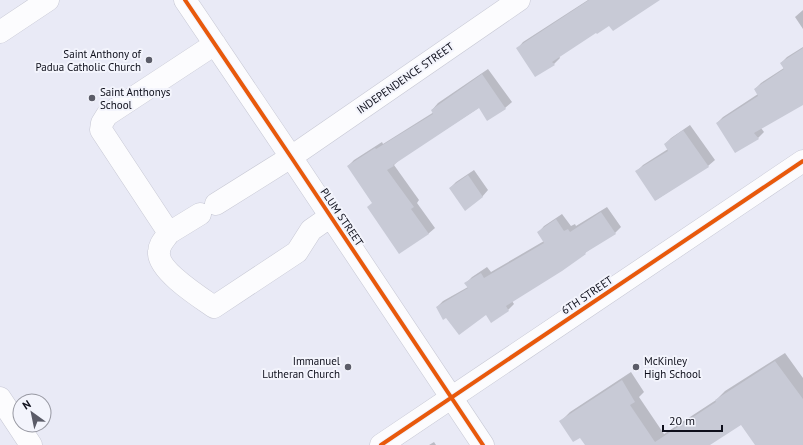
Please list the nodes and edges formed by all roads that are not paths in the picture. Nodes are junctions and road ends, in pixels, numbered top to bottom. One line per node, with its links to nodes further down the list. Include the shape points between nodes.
1 (48, 0): 4 (street)
2 (185, 0): 5 (street, PLUM STREET)
3 (519, 0): 6 (street, INDEPENDENCE STREET)
4 (0, 32)
5 (215, 44): 6 (street, PLUM STREET); 9 (street, via 107,114 102,123 101,130)
6 (292, 157): 8 (street, PLUM STREET); 9 (street, INDEPENDENCE STREET)
7 (803, 161): 10 (street, 6TH STREET)
8 (331, 216): 9 (street, via 311,230 297,252 214,307 185,287 162,264 158,253); 10 (street, PLUM STREET)
9 (169, 233)
10 (451, 397): 13 (street, 6TH STREET); 14 (street, PLUM STREET)
11 (0, 398): 12 (street)
12 (31, 445)
13 (381, 445)
14 (483, 445)

